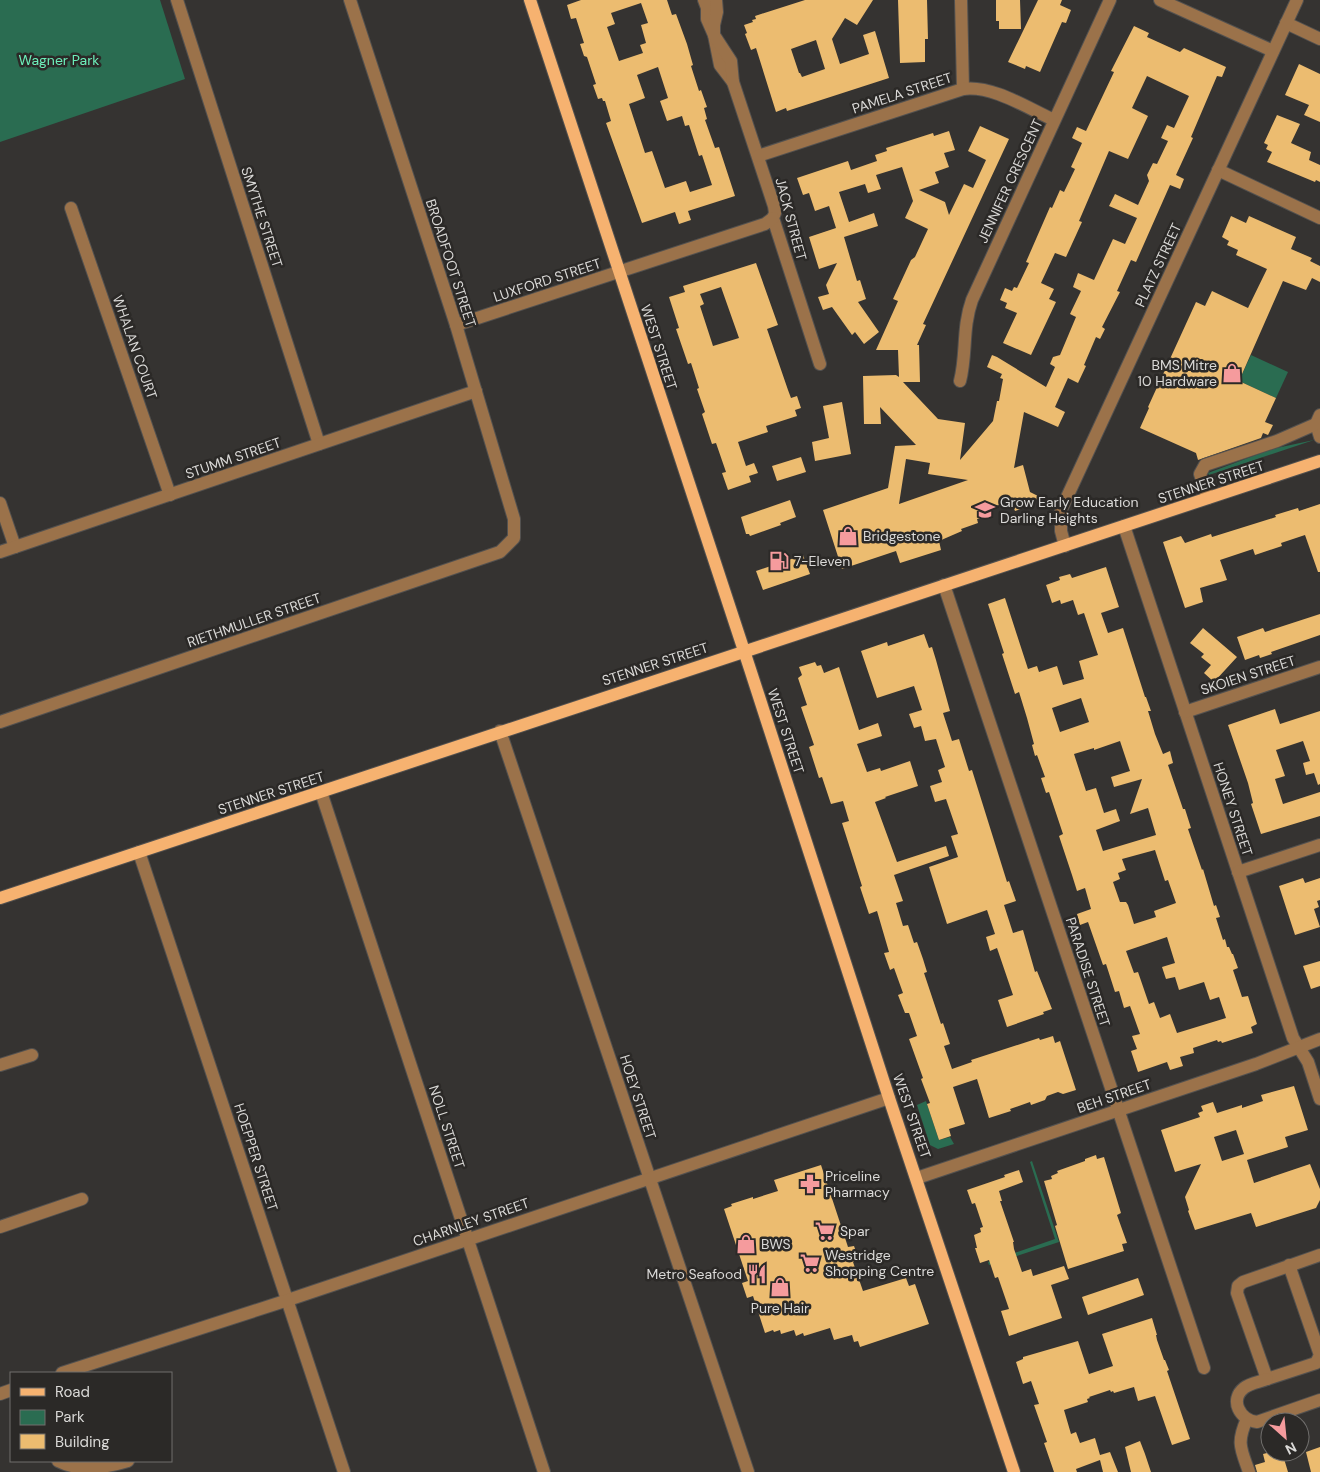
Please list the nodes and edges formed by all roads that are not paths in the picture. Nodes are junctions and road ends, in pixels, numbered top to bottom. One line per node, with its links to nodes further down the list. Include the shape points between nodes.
1 (176, 0): 26 (street, SMYTHE STREET)
2 (350, 0): 20 (street, BROADFOOT STREET)
3 (530, 0): 19 (main road, WEST STREET)
4 (960, 0): 12 (street)
5 (1110, 0): 13 (street, JENNIFER CRESCENT)
6 (1160, 0): 11 (street)
7 (1297, 0): 9 (street, PLATZ STREET)
8 (712, 1): 14 (street, JACK STREET, via 706,19 731,61 733,82)
9 (1286, 23): 10 (street); 11 (street, PLATZ STREET)
10 (1320, 39)
11 (1273, 51): 15 (street, PLATZ STREET)
12 (963, 89): 13 (street, PAMELA STREET, via 978,88 992,92); 14 (street, PAMELA STREET)
13 (1054, 120): 22 (street, JENNIFER CRESCENT, via 972,300 966,320)
14 (758, 156): 17 (street, JACK STREET, via 774,206)
15 (1218, 170): 18 (street); 33 (street, PLATZ STREET, via 1061,510)
16 (71, 208): 28 (street, WHALAN COURT)
17 (773, 218): 19 (street, via 766,224); 21 (street, JACK STREET)
18 (1320, 218)
19 (619, 272): 20 (street, LUXFORD STREET); 37 (main road, WEST STREET)
20 (456, 325): 23 (street, BROADFOOT STREET)
21 (820, 364)
22 (960, 381)
23 (476, 391): 26 (street, STUMM STREET); 32 (street, BROADFOOT STREET, via 514,519)
24 (1318, 419): 25 (street); 29 (street, via 1277,441 1205,465 1200,474)
25 (1320, 437)
26 (319, 444): 28 (street, STUMM STREET)
27 (1320, 461): 29 (main road, STENNER STREET)
28 (170, 495): 34 (street, STUMM STREET)
29 (1208, 498): 31 (main road, STENNER STREET)
30 (0, 503): 34 (street)
31 (1124, 526): 33 (main road, STENNER STREET); 39 (street, HONEY STREET)
32 (514, 538): 40 (street, RIETHMULLER STREET, via 500,552)
33 (1065, 546): 36 (main road, STENNER STREET)
34 (15, 547): 35 (street, STUMM STREET)
35 (0, 552)
36 (944, 585): 37 (main road, STENNER STREET); 53 (street, PARADISE STREET)
37 (744, 651): 41 (main road, STENNER STREET); 51 (main road, WEST STREET)
38 (1320, 667): 39 (street, SKOIEN STREET)
39 (1185, 712): 45 (street, HONEY STREET)
40 (0, 722)
41 (500, 732): 42 (main road, STENNER STREET); 54 (street, HOEY STREET)
42 (321, 792): 44 (main road, STENNER STREET); 58 (street, NOLL STREET)
43 (1320, 845): 45 (street)
44 (139, 852): 46 (main road, STENNER STREET); 61 (street, HOEPPER STREET)
45 (1238, 872): 48 (street, HONEY STREET)
46 (0, 898)
47 (1320, 1039): 48 (street, BEH STREET)
48 (1299, 1048): 52 (street, HONEY STREET, via 1308,1062); 53 (street, BEH STREET)
49 (32, 1055): 50 (street)
50 (0, 1065)
51 (889, 1098): 54 (street, CHARNLEY STREET); 55 (main road, WEST STREET)
52 (1320, 1099)
53 (1118, 1111): 55 (street, BEH STREET); 62 (street, PARADISE STREET)
54 (650, 1178): 58 (street, CHARNLEY STREET); 71 (street, HOEY STREET)
55 (917, 1178): 72 (main road, WEST STREET)
56 (82, 1199): 57 (street)
57 (0, 1227)
58 (468, 1238): 61 (street, CHARNLEY STREET); 70 (street, NOLL STREET)
59 (1320, 1255): 60 (street)
60 (1289, 1265): 64 (street, via 1243,1282 1237,1290); 64 (street, via 1320,1352 1319,1358 1316,1363)
61 (288, 1300): 63 (street, CHARNLEY STREET); 69 (street, HOEPPER STREET)
62 (1204, 1368)
63 (65, 1372)
64 (1266, 1379): 66 (street, via 1247,1386 1240,1393 1238,1408)
65 (1320, 1400): 66 (street, via 1257,1422)
66 (1247, 1420): 73 (street, via 1240,1439)
67 (60, 1462): 68 (street, via 76,1472 95,1472)
68 (125, 1462)
69 (344, 1472)
70 (544, 1472)
71 (748, 1472)
72 (1014, 1472)
73 (1249, 1472)

